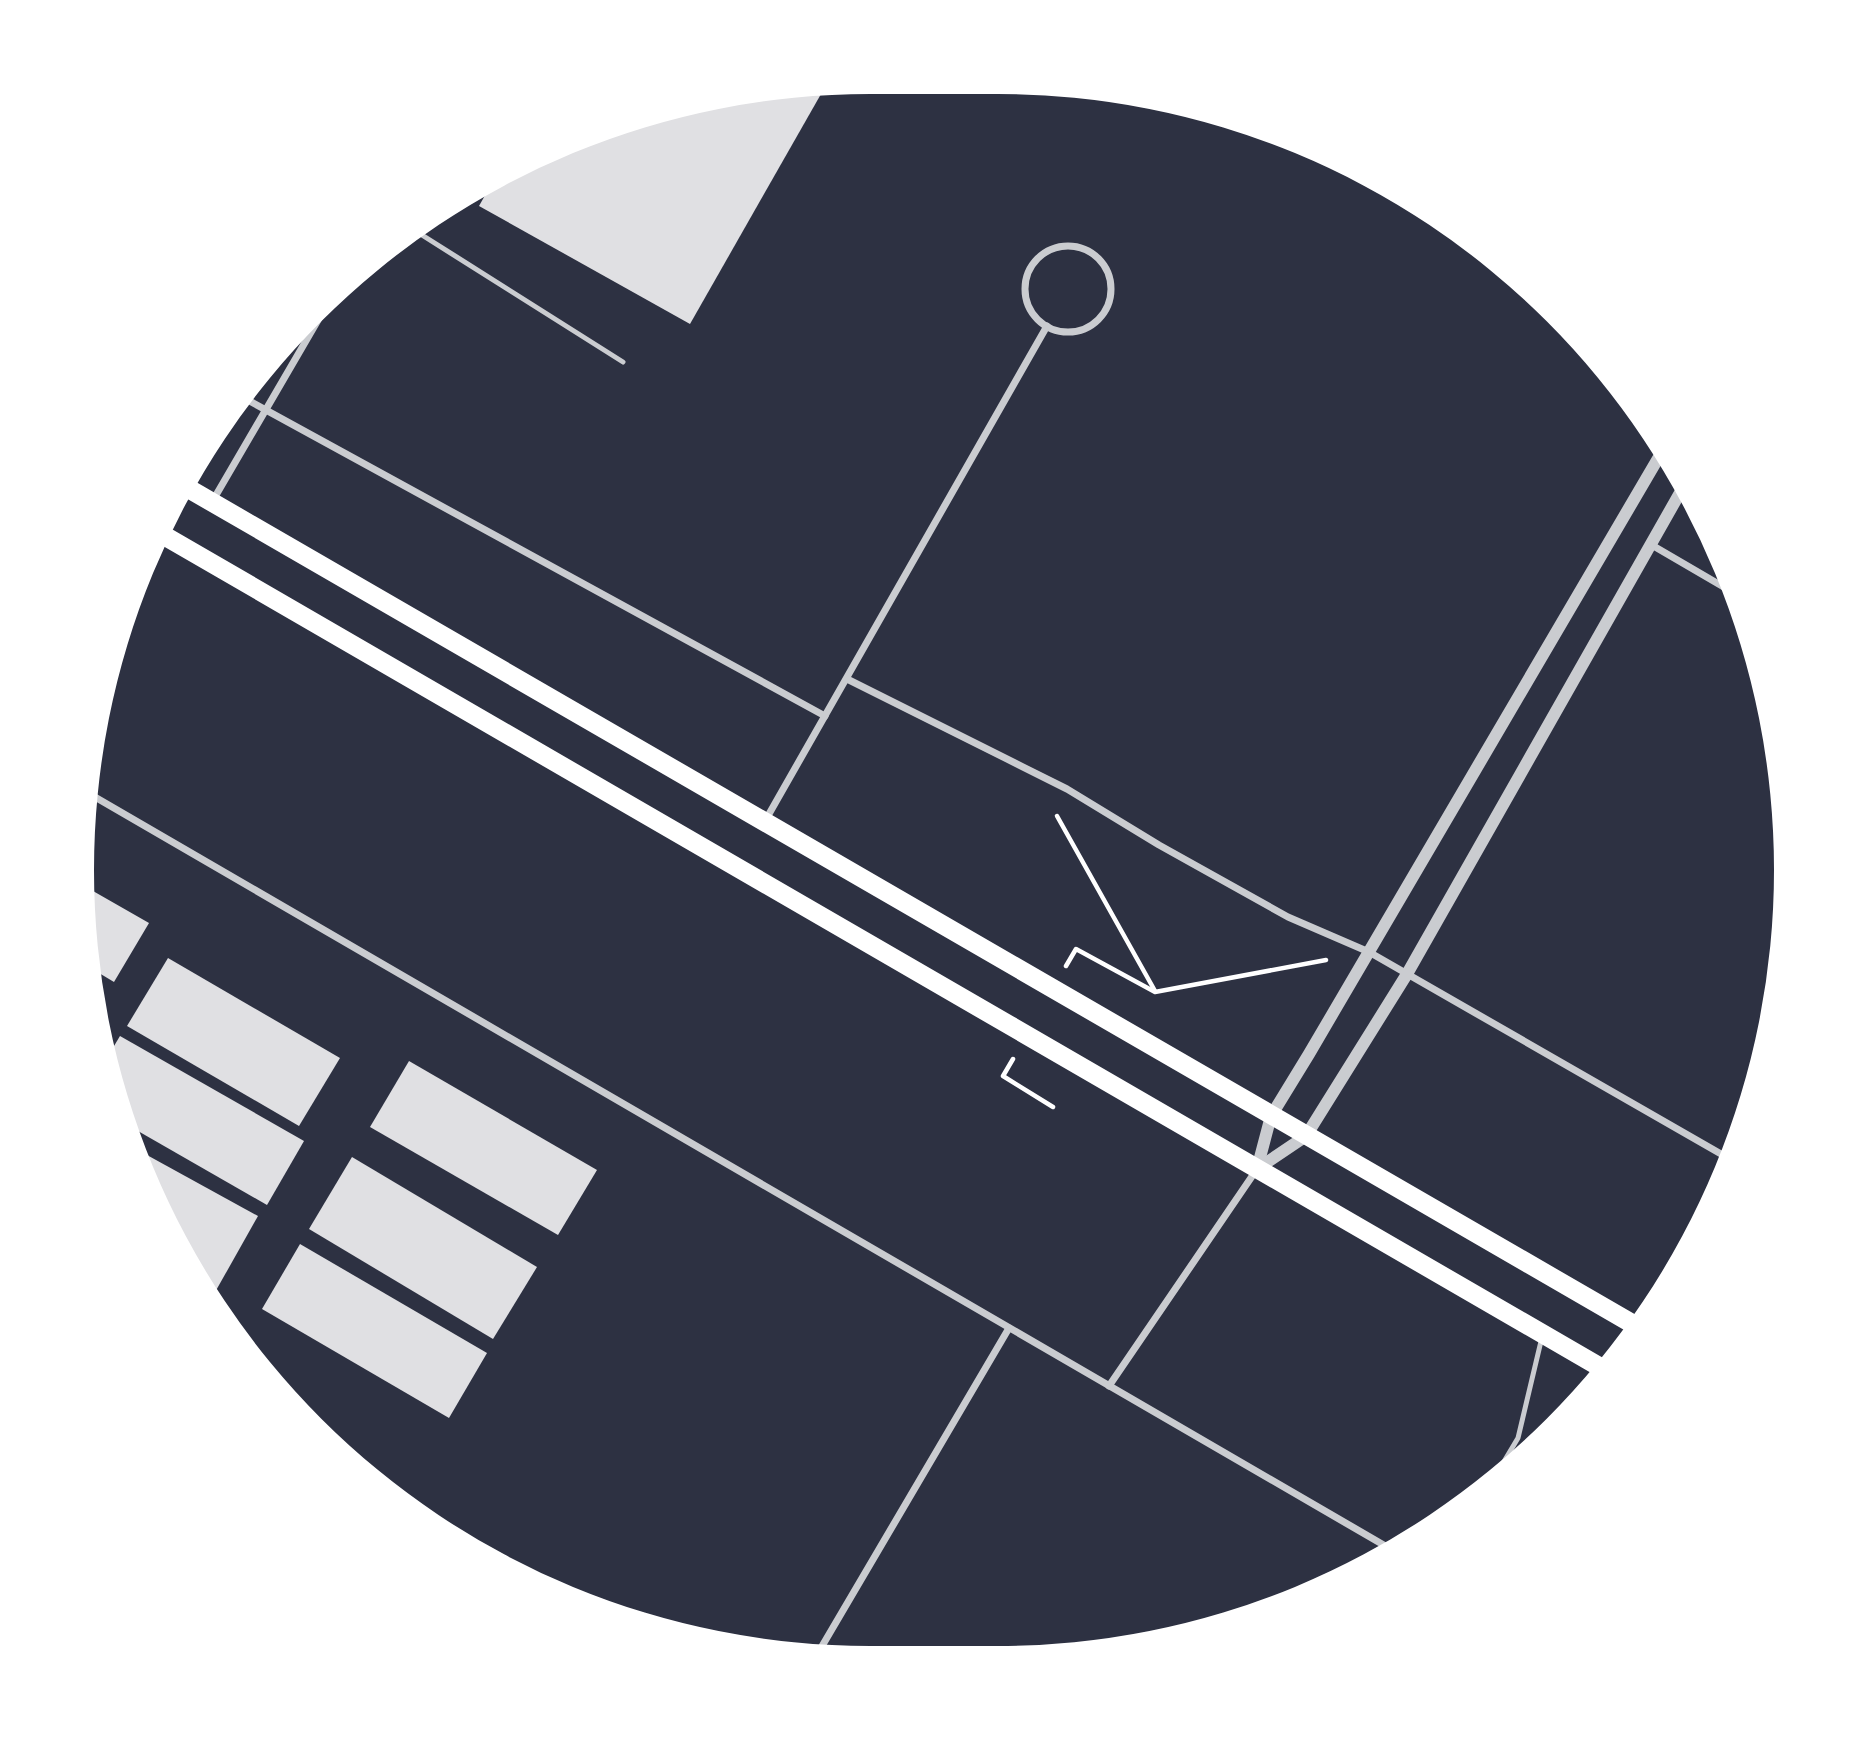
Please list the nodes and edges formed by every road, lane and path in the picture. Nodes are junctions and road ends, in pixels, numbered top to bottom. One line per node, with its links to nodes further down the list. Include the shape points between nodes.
1 (424, 236): 4 (lane)
2 (1046, 326): 2 (street, via 1076,331 1101,317 1111,289 1109,274 1090,251 1076,246 1047,251 1027,274 1027,303); 14 (street)
3 (309, 336): 6 (street)
4 (623, 362)
5 (252, 403): 6 (street)
6 (265, 411): 10 (street); 15 (street)
7 (1657, 460): 20 (street)
8 (193, 491): 10 (highway)
9 (1678, 496): 12 (street)
10 (212, 502): 18 (highway)
11 (169, 538): 29 (highway)
12 (1650, 544): 13 (street); 22 (street)
13 (1719, 584)
14 (847, 678): 15 (street); 20 (street, via 1067,789 1289,917)
15 (825, 716): 18 (street)
16 (98, 799): 31 (street)
17 (1057, 816): 23 (path)
18 (765, 822): 26 (highway)
19 (1076, 949): 23 (path)
20 (1369, 952): 22 (street); 26 (street)
21 (1326, 960): 23 (path)
22 (1407, 974): 27 (street); 28 (street)
23 (1155, 992)
24 (1003, 1076): 25 (path)
25 (1053, 1107)
26 (1271, 1116): 27 (highway); 29 (street)
27 (1307, 1136): 29 (street); 30 (highway)
28 (1720, 1153)
29 (1257, 1168): 32 (highway); 34 (street)
30 (1629, 1321)
31 (1009, 1328): 34 (street); 37 (street)
32 (1543, 1334): 33 (highway); 35 (lane, via 1518,1438)
33 (1596, 1365)
34 (1109, 1386): 36 (street)
35 (1508, 1454)
36 (1383, 1544)
37 (823, 1644)

